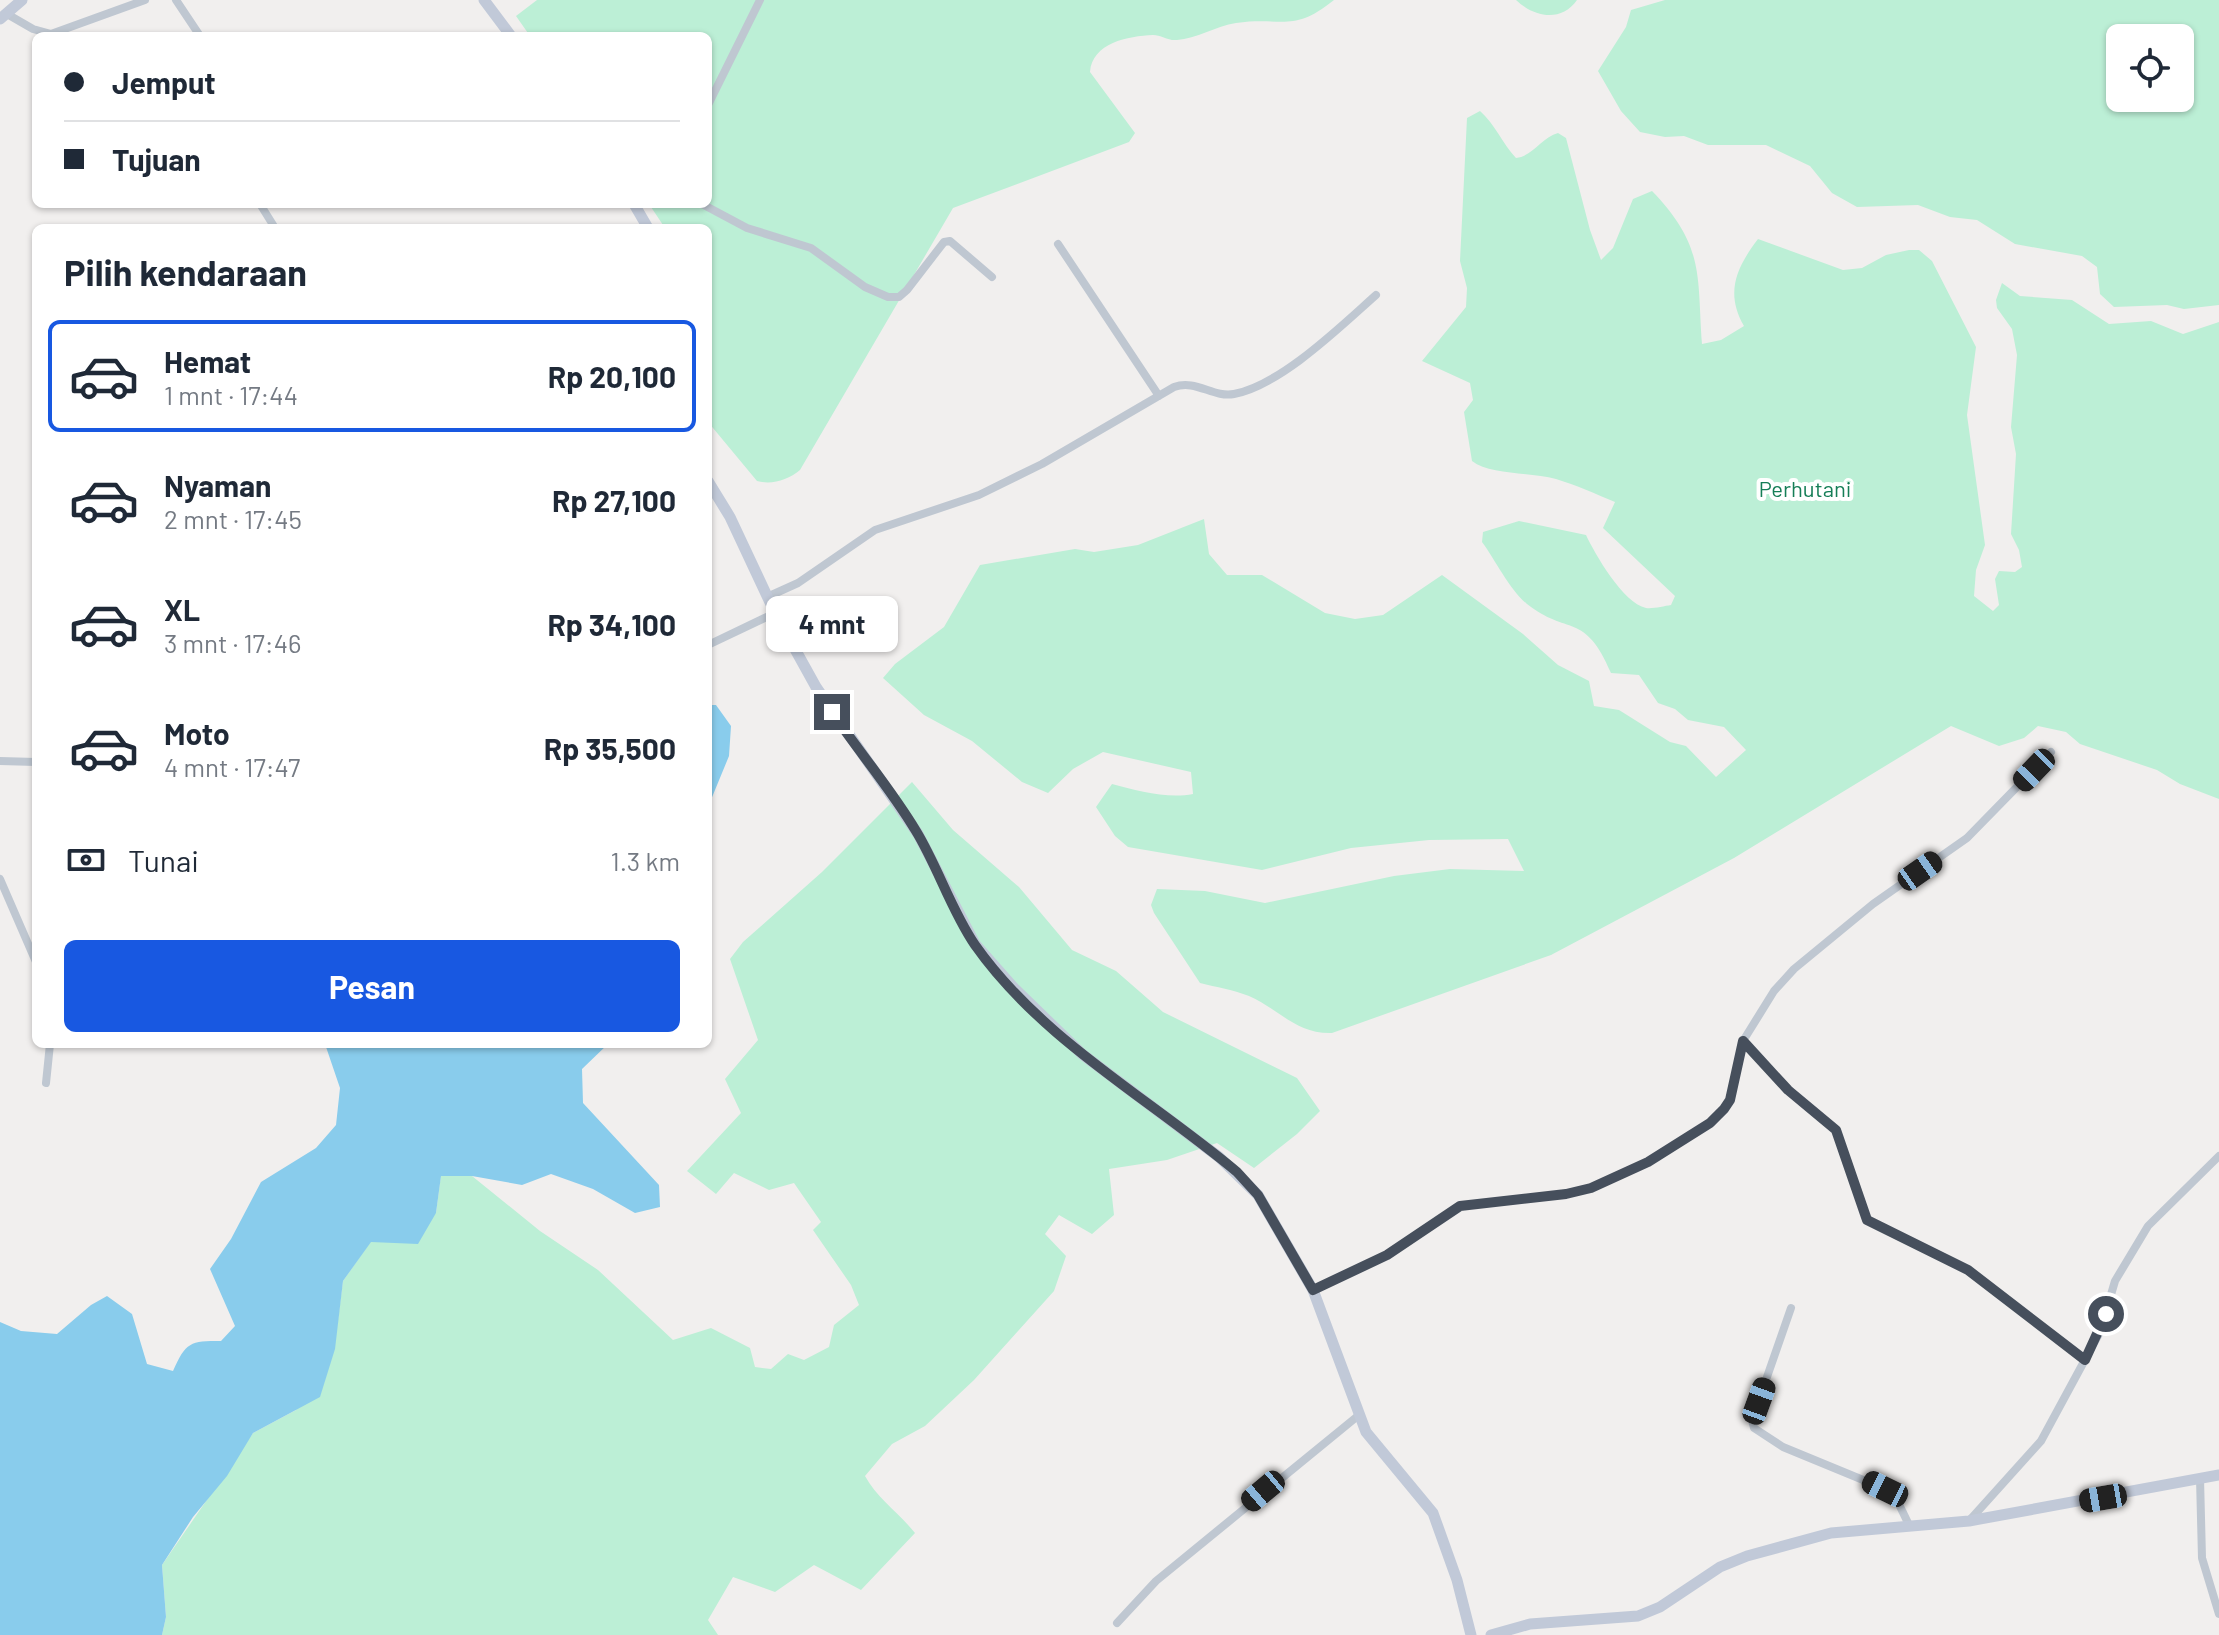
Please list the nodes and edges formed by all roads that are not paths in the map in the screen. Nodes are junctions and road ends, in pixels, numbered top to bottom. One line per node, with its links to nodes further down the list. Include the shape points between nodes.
1 (22, 0): 6 (street)
2 (145, 0): 8 (street)
3 (176, 0): 9 (street)
4 (484, 0): 10 (street)
5 (760, 0): 11 (street)
6 (4, 16): 7 (street)
7 (44, 32)
8 (57, 32)
9 (197, 32)
10 (508, 32)
11 (712, 97)
12 (710, 208): 14 (street, via 747,228 811,248 888,297 907,290 944,242 950,241)
13 (1058, 244): 16 (street)
14 (992, 277)
15 (1376, 295): 16 (street, via 1299,360 1248,390 1229,395 1188,383)
16 (1159, 396): 18 (street, via 979,495 875,530 798,583)
17 (712, 488): 18 (street)
18 (767, 597): 19 (street)
19 (775, 613): 20 (street); 30 (street, via 816,687 918,834 975,944 1082,1054 1237,1172 1258,1195)
20 (712, 643)
21 (2051, 752): 26 (street, via 1967,838 1873,904 1794,969)
22 (0, 761): 23 (street)
23 (32, 762)
24 (0, 879): 25 (street)
25 (32, 953)
26 (1743, 1041): 30 (street, via 1724,1109 1648,1162 1566,1194 1460,1206 1387,1255); 32 (street, via 1788,1090 1836,1130 1867,1220 1968,1270)
27 (50, 1048): 28 (street)
28 (46, 1083)
29 (2219, 1156): 32 (street, via 2148,1226 2134,1247)
30 (1313, 1290): 33 (street)
31 (1791, 1308): 37 (street, via 1752,1420 1754,1428 1783,1447 1885,1489 1896,1498)
32 (2085, 1360): 36 (street, via 2041,1441)
33 (1359, 1415): 39 (street, via 1156,1581); 40 (street, via 1374,1445 1433,1513)
34 (2219, 1475): 35 (street)
35 (2200, 1478): 36 (street); 38 (street, via 2202,1558)
36 (1969, 1521): 37 (street)
37 (1909, 1525): 41 (street, via 1831,1533 1747,1556 1638,1616 1530,1624)
38 (2219, 1614)
39 (1117, 1623)
40 (1471, 1635)
41 (1491, 1635)

